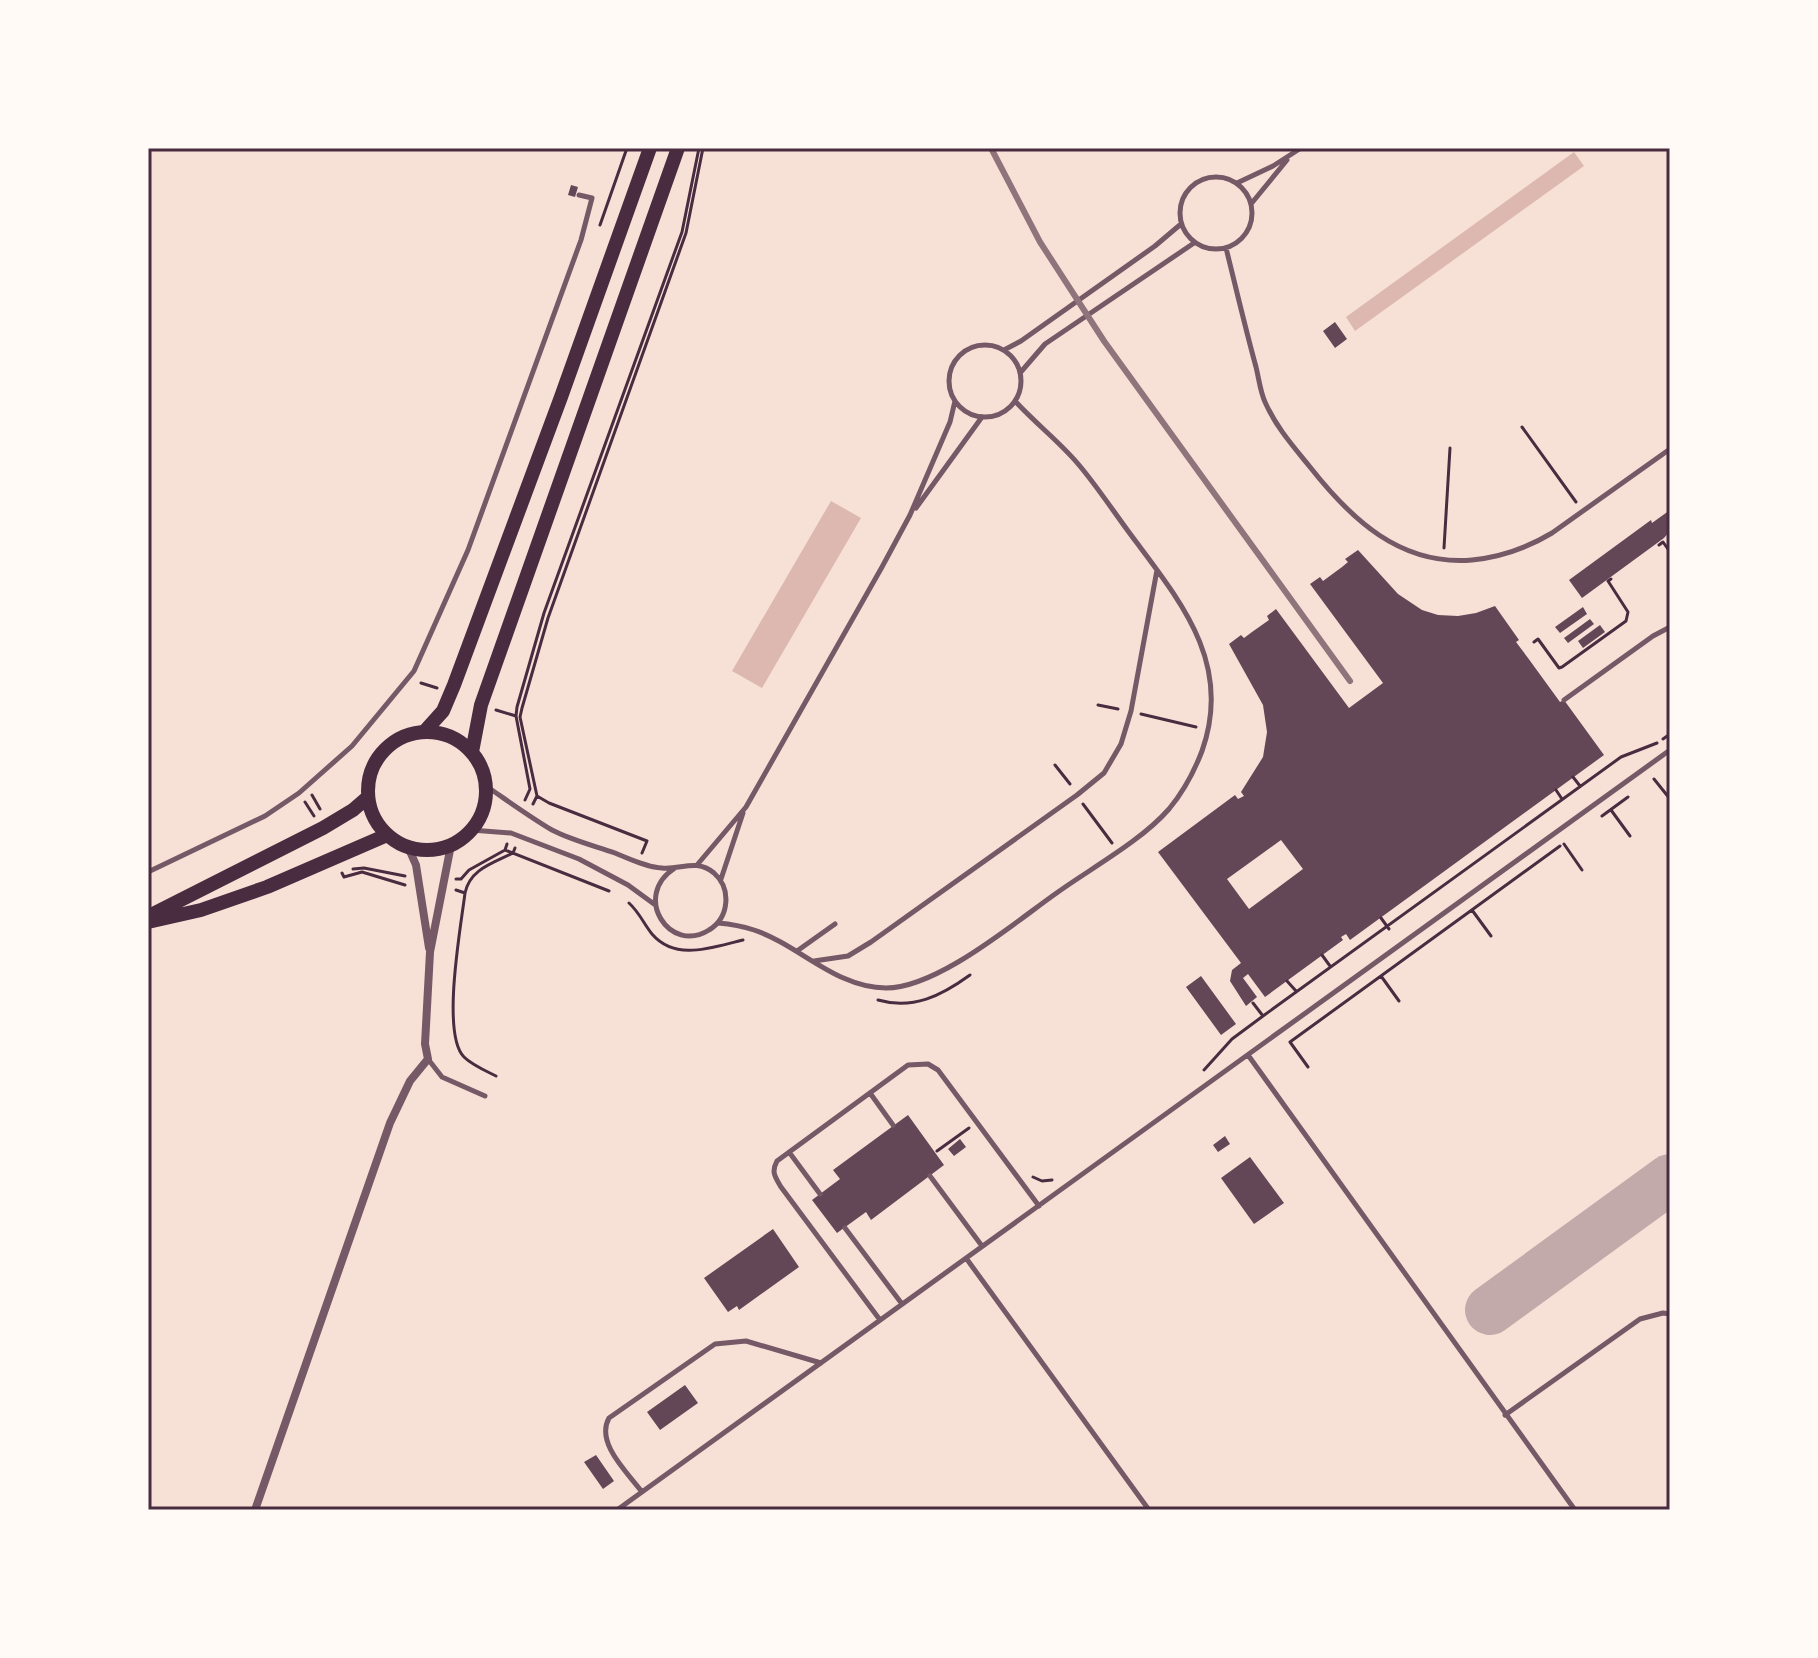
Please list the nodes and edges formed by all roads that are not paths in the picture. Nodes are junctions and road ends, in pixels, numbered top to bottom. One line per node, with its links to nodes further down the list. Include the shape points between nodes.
1 (650, 148): 21 (main road, via 454,685 443,711)
2 (678, 148): 23 (main road, via 481,705)
3 (1301, 148): 4 (lane)
4 (1293, 154): 5 (lane); 7 (lane)
5 (1237, 183): 7 (lane); 8 (lane, via 1218,177 1197,182 1182,200)
6 (579, 195): 33 (lane, via 592,198 581,240 468,550 414,671 352,746 299,793 265,816)
7 (1251, 204): 10 (lane, via 1250,226)
8 (1181, 224): 9 (lane); 11 (lane)
9 (1194, 243): 10 (lane); 12 (lane, via 1045,344)
10 (1226, 248): 16 (lane, via 1261,395 1283,435 1340,504 1397,547 1442,560 1507,554 1534,544)
11 (1003, 350): 12 (lane); 13 (lane, via 982,345 963,353 951,371)
12 (1020, 373): 14 (lane)
13 (955, 401): 15 (lane); 17 (lane)
14 (1015, 401): 15 (lane, via 1001,414); 18 (lane, via 1081,467)
15 (982, 417): 17 (lane)
16 (1670, 449)
17 (910, 515): 26 (lane)
18 (1157, 570): 41 (lane, via 1131,711 1104,773 871,942 848,956); 41 (lane, via 1191,621 1212,689 1209,731 1176,800 1117,850 927,979 902,987 866,986)
19 (1670, 627): 20 (lane)
20 (1564, 700)
21 (425, 731): 23 (main road, via 446,734); 25 (main road, via 401,737 382,752 370,773)
22 (1670, 750): 42 (lane)
23 (472, 752): 24 (main road)
24 (486, 786): 27 (main road, via 485,805); 32 (lane, via 554,831 661,869)
25 (368, 797): 28 (main road, via 374,818); 36 (main road, via 323,828)
26 (746, 807): 31 (lane); 34 (lane)
27 (471, 830): 29 (main road); 35 (lane, via 511,833 579,859)
28 (387, 835): 30 (main road); 36 (main road, via 267,887 201,910)
29 (451, 845): 30 (main road, via 430,850); 39 (street)
30 (408, 847): 39 (street, via 416,865)
31 (697, 865): 32 (lane); 34 (lane)
32 (675, 868): 35 (lane, via 657,887)
33 (148, 872)
34 (720, 880): 37 (lane, via 726,906)
35 (655, 905): 37 (lane, via 662,922 677,933 703,933)
36 (148, 919)
37 (718, 923): 40 (lane, via 756,931)
38 (835, 924): 40 (lane)
39 (430, 952): 43 (street)
40 (796, 952): 41 (lane)
41 (813, 961)
42 (1248, 1055): 50 (lane); 58 (lane)
43 (428, 1059): 45 (lane, via 442,1077); 60 (street, via 410,1081 390,1123)
44 (870, 1093): 46 (lane); 47 (lane); 50 (lane, via 908,1065 928,1064 938,1070)
45 (485, 1096)
46 (893, 1125)
47 (789, 1152): 49 (lane); 56 (lane, via 777,1161 773,1175)
48 (930, 1176): 52 (lane)
49 (820, 1194)
50 (1039, 1206): 52 (lane)
51 (845, 1228): 54 (lane)
52 (982, 1246): 53 (lane)
53 (966, 1258): 54 (lane); 62 (lane)
54 (902, 1304): 56 (lane)
55 (1670, 1314): 58 (lane, via 1640,1319)
56 (880, 1320): 57 (lane)
57 (821, 1363): 59 (lane); 59 (lane, via 746,1341 715,1344 609,1418 609,1447)
58 (1505, 1415): 63 (lane)
59 (642, 1492): 61 (lane)
60 (255, 1510)
61 (617, 1510)
62 (1149, 1510)
63 (1575, 1510)

